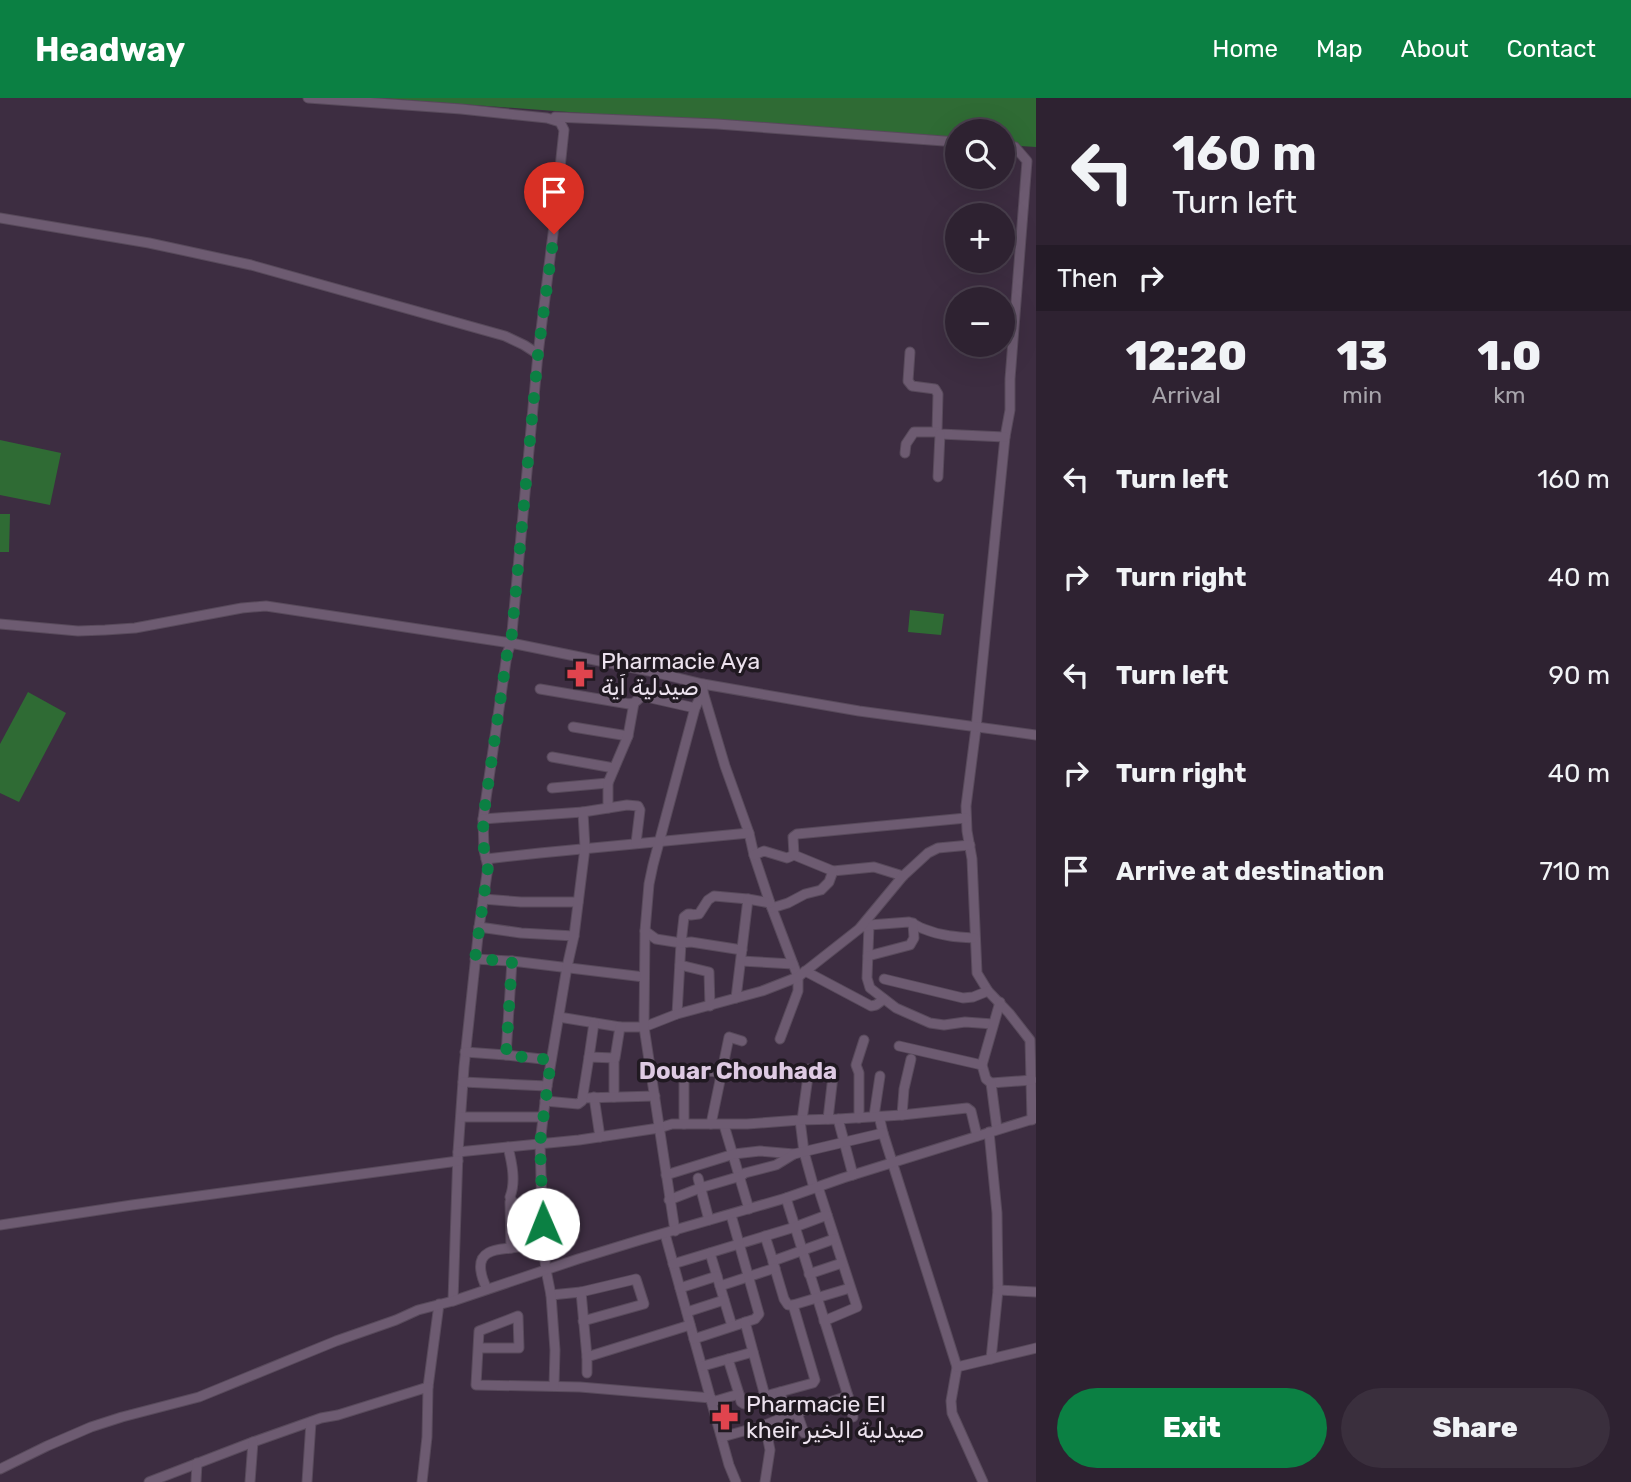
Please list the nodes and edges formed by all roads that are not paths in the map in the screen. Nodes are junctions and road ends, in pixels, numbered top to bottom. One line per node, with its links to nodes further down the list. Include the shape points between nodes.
1 (308, 98): 2 (street)
2 (539, 117): 3 (street, via 717,124); 7 (street, via 555,119 564,130)
3 (945, 141)
4 (1015, 147): 9 (street, via 1027,161)
5 (0, 218): 7 (street, via 251,265 505,337)
6 (910, 352): 8 (street, via 908,381 938,394)
7 (538, 354): 13 (street)
8 (938, 433): 9 (street); 10 (street, via 914,432); 11 (street)
9 (1005, 437): 19 (street)
10 (905, 453)
11 (938, 477)
12 (0, 625): 13 (street, via 78,631 125,628 261,606)
13 (511, 643): 14 (street, via 649,671); 29 (street)
14 (703, 688): 17 (street); 19 (street); 30 (street)
15 (540, 689): 16 (street)
16 (634, 703): 17 (street, via 642,696); 21 (street)
17 (695, 708): 31 (street)
18 (573, 727): 21 (street)
19 (976, 728): 20 (street); 28 (street)
20 (1036, 735)
21 (628, 736): 23 (street)
22 (552, 758): 23 (street)
23 (614, 768): 24 (street)
24 (608, 783): 25 (street); 26 (street)
25 (552, 788)
26 (608, 808): 27 (street); 32 (street, via 639,807)
27 (583, 812): 29 (street); 34 (street)
28 (966, 818): 33 (street); 36 (street, via 797,834 793,837)
29 (483, 820): 37 (street)
30 (749, 832): 31 (street); 35 (street)
31 (659, 841): 32 (street); 48 (street)
32 (636, 843): 34 (street)
33 (970, 845): 39 (street, via 932,850); 50 (street)
34 (584, 848): 37 (street); 42 (street)
35 (754, 855): 36 (street, via 764,851 787,858); 43 (street)
36 (794, 855): 38 (street)
37 (486, 859): 40 (street)
38 (833, 871): 39 (street, via 874,867); 43 (street, via 821,890)
39 (903, 876): 47 (street)
40 (483, 899): 42 (street); 46 (street)
41 (748, 899): 43 (street); 51 (street, via 710,897 699,914 684,917); 52 (street)
42 (578, 902): 49 (street)
43 (771, 905): 57 (street)
44 (913, 923): 45 (street); 50 (street, via 951,937); 53 (street, via 911,944)
45 (869, 925): 47 (street); 53 (street)
46 (479, 927): 49 (street); 54 (street)
47 (859, 929): 60 (street)
48 (645, 931): 51 (street, via 656,940); 61 (street)
49 (574, 936): 59 (street)
50 (974, 938): 63 (street, via 977,974)
51 (681, 943): 52 (street); 58 (street)
52 (742, 950): 56 (street)
53 (868, 957): 65 (street, via 868,986)
54 (475, 959): 55 (street); 78 (street)
55 (512, 961): 59 (street); 79 (street)
56 (741, 961): 57 (street); 64 (street)
57 (793, 964): 60 (street)
58 (680, 965): 67 (street, via 709,972); 68 (street)
59 (567, 967): 61 (street); 69 (street)
60 (801, 974): 64 (street); 65 (street, via 871,1006); 74 (street)
61 (644, 977): 73 (street)
62 (884, 979): 63 (street, via 963,998)
63 (988, 991): 66 (street)
64 (736, 998): 67 (street)
65 (884, 999): 71 (street, via 930,1024)
66 (1000, 1002): 71 (street); 89 (street, via 1030,1040)
67 (710, 1006): 68 (street)
68 (677, 1014): 73 (street)
69 (559, 1017): 70 (street); 83 (street)
70 (594, 1023): 72 (street); 80 (street)
71 (993, 1024): 84 (street)
72 (620, 1027): 73 (street); 81 (street)
73 (644, 1027): 93 (street)
74 (780, 1039)
75 (864, 1040): 102 (street, via 856,1065)
76 (741, 1041): 86 (street, via 729,1037)
77 (898, 1046): 84 (street)
78 (465, 1052): 79 (street); 90 (street)
79 (506, 1055): 83 (street)
80 (589, 1056): 81 (street); 96 (street)
81 (614, 1059): 95 (street)
82 (911, 1059): 98 (street)
83 (551, 1060): 92 (street)
84 (982, 1065): 91 (street)
85 (809, 1069): 105 (street)
86 (721, 1072): 106 (street, via 687,1070); 107 (street)
87 (833, 1076): 103 (street)
88 (880, 1076): 100 (street)
89 (1032, 1080): 91 (street); 104 (street)
90 (463, 1082): 92 (street); 101 (street)
91 (991, 1083): 110 (street)
92 (547, 1086): 97 (street)
93 (655, 1096): 95 (street); 109 (street)
94 (594, 1097): 95 (street); 96 (street); 112 (street)
95 (614, 1097)
96 (584, 1098): 97 (street, via 578,1104)
97 (545, 1101): 99 (street)
98 (902, 1115): 100 (street); 113 (street, via 967,1108)
99 (543, 1116): 101 (street); 114 (street)
100 (877, 1116): 102 (street); 111 (street)
101 (461, 1117): 119 (street)
102 (859, 1118): 103 (street)
103 (833, 1119): 105 (street); 115 (street)
104 (1034, 1119): 110 (street)
105 (801, 1120): 108 (street); 117 (street)
106 (684, 1124): 107 (street); 109 (street)
107 (712, 1124): 108 (street)
108 (724, 1125): 118 (street)
109 (659, 1128): 112 (street); 121 (street)
110 (993, 1131): 113 (street); 153 (street)
111 (883, 1133): 115 (street); 120 (street)
112 (600, 1136): 114 (street)
113 (977, 1136): 120 (street)
114 (540, 1143): 116 (street); 137 (street)
115 (843, 1143): 117 (street); 123 (street)
116 (508, 1147): 119 (street); 139 (street, via 513,1188)
117 (799, 1153): 118 (street); 122 (street); 125 (street)
118 (734, 1154): 121 (street); 122 (street)
119 (458, 1157): 132 (street); 159 (street)
120 (893, 1163): 123 (street); 176 (street)
121 (666, 1175): 127 (street)
122 (743, 1175): 124 (street); 128 (street)
123 (853, 1175): 125 (street)
124 (699, 1183): 127 (street); 131 (street)
125 (816, 1188): 126 (street); 130 (street)
126 (786, 1198): 128 (street); 133 (street)
127 (669, 1200): 134 (street)
128 (752, 1208): 129 (street)
129 (731, 1215): 131 (street); 138 (street)
130 (827, 1215): 133 (street); 136 (street)
131 (709, 1220): 134 (street)
132 (0, 1225)
133 (795, 1227): 135 (street); 140 (street)
134 (669, 1232): 143 (street); 145 (street)
135 (765, 1236): 138 (street); 144 (street)
136 (834, 1239): 140 (street); 142 (street)
137 (543, 1243): 139 (street); 145 (street)
138 (739, 1244): 141 (street); 148 (street)
139 (511, 1248): 152 (street, via 491,1251 482,1258 480,1269)
140 (803, 1251): 144 (street); 146 (street)
141 (710, 1253): 143 (street); 147 (street)
142 (842, 1263): 146 (street); 151 (street)
143 (673, 1264): 150 (street)
144 (774, 1264): 148 (street); 161 (street, via 784,1299)
145 (546, 1270): 152 (street); 156 (street)
146 (809, 1274): 157 (street)
147 (717, 1276): 149 (street); 150 (street)
148 (748, 1277): 149 (street); 165 (street, via 759,1314)
149 (720, 1286): 158 (street)
150 (680, 1288): 162 (street)
151 (850, 1288): 157 (street); 164 (street, via 857,1307)
152 (487, 1289): 159 (street)
153 (998, 1290): 155 (street); 174 (street)
154 (581, 1292): 156 (street); 163 (street); 163 (street, via 636,1279 644,1304)
155 (1036, 1292)
156 (551, 1295): 178 (street)
157 (817, 1298): 161 (street); 164 (street)
158 (724, 1300): 162 (street); 167 (street)
159 (453, 1301): 160 (street)
160 (439, 1304): 179 (street); 194 (street, via 199,1397 91,1427)
161 (793, 1305): 180 (street, via 815,1379)
162 (687, 1312): 166 (street)
163 (583, 1321): 172 (street)
164 (824, 1321): 183 (street)
165 (745, 1322): 167 (street); 171 (street)
166 (690, 1325): 168 (street); 172 (street)
167 (732, 1326): 168 (street)
168 (694, 1339): 175 (street)
169 (478, 1348): 169 (street, via 479,1331 518,1316 519,1348); 178 (street, via 476,1385)
170 (1036, 1348): 174 (street)
171 (753, 1352): 173 (street); 182 (street)
172 (587, 1357): 177 (street)
173 (728, 1359): 175 (street); 181 (street)
174 (991, 1359): 176 (street)
175 (702, 1366): 184 (street)
176 (957, 1367): 202 (street, via 951,1407)
177 (587, 1373)
178 (554, 1386): 184 (street)
179 (428, 1387): 188 (street); 199 (street)
180 (780, 1392): 182 (street); 186 (street)
181 (739, 1394): 182 (street, via 744,1404); 184 (street)
182 (765, 1396)
183 (848, 1396): 185 (street); 187 (street)
184 (712, 1400): 191 (street)
185 (797, 1413): 186 (street); 190 (street)
186 (787, 1416): 189 (street)
187 (853, 1417)
188 (312, 1422): 192 (street); 198 (street)
189 (765, 1425): 191 (street); 201 (street, via 770,1450)
190 (804, 1433)
191 (722, 1437): 200 (street)
192 (253, 1442): 193 (street); 197 (street)
193 (197, 1464): 195 (street); 196 (street)
194 (0, 1469)
195 (149, 1482)
196 (197, 1482)
197 (250, 1482)
198 (307, 1482)
199 (422, 1482)
200 (736, 1482)
201 (765, 1482)
202 (983, 1482)

